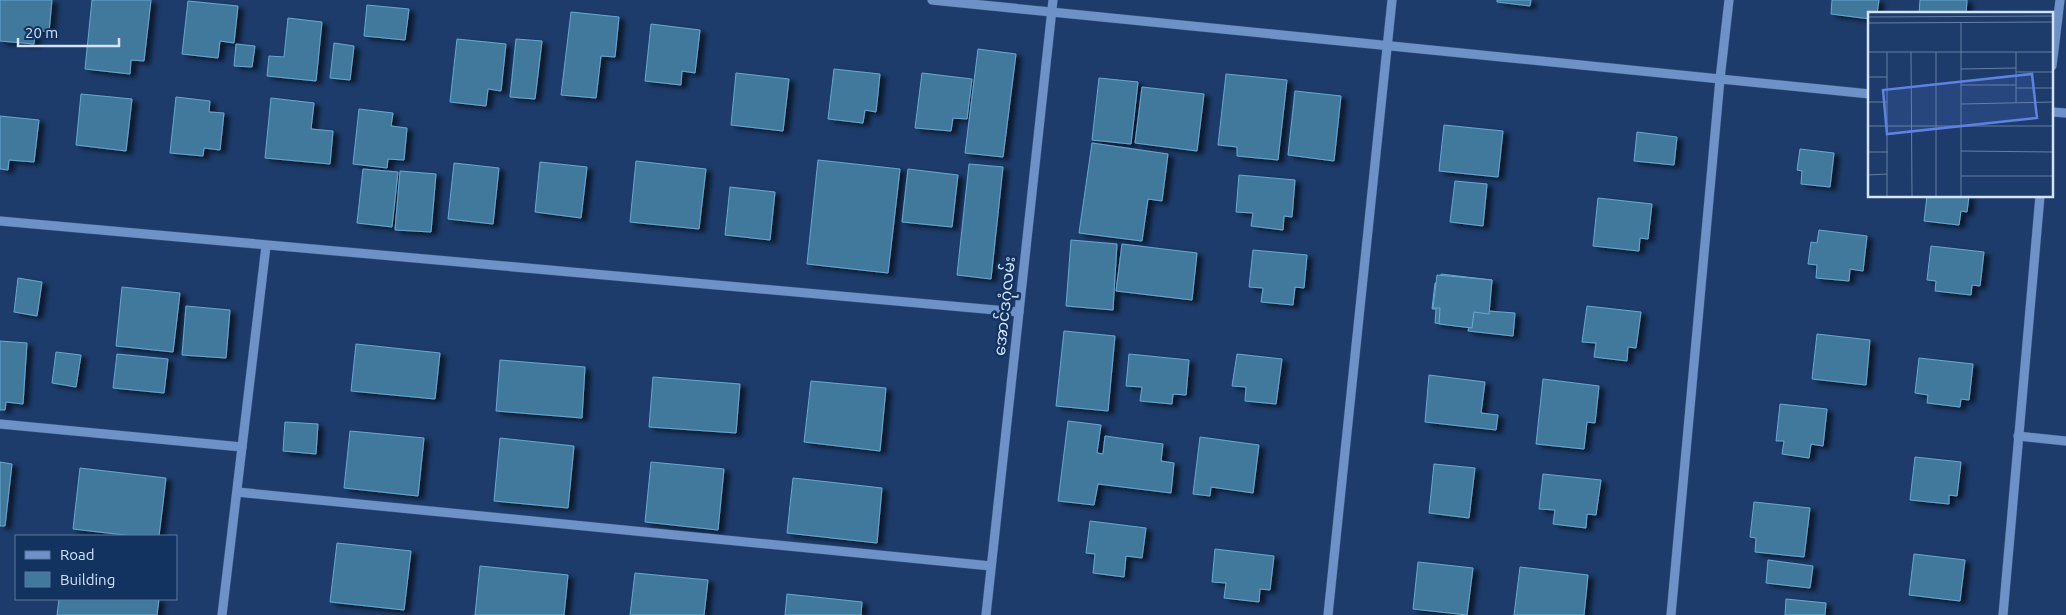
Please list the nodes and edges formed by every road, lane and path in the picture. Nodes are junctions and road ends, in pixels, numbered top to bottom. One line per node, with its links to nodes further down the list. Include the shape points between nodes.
1 (932, 0): 6 (street)
2 (1053, 0): 6 (street, အောင်ဒဂုံလမ်း)
3 (1392, 0): 7 (street)
4 (1729, 0): 9 (street)
5 (2060, 0): 8 (street)
6 (1052, 13): 7 (street); 14 (street, အောင်ဒဂုံလမ်း)
7 (1387, 46): 9 (street); 23 (street)
8 (2054, 50)
9 (1720, 79): 10 (street); 24 (street)
10 (1868, 94)
11 (2040, 198): 16 (street)
12 (0, 221): 13 (street)
13 (266, 246): 14 (street); 18 (street)
14 (1019, 312): 20 (street, အောင်ဒဂုံလမ်း)
15 (0, 424): 18 (street)
16 (2018, 436): 17 (street); 25 (street)
17 (2066, 441)
18 (242, 447): 19 (street)
19 (237, 492): 20 (street); 21 (street)
20 (992, 566): 22 (street, အောင်ဒဂုံလမ်း)
21 (222, 615)
22 (986, 615)
23 (1328, 615)
24 (1671, 615)
25 (2003, 615)

